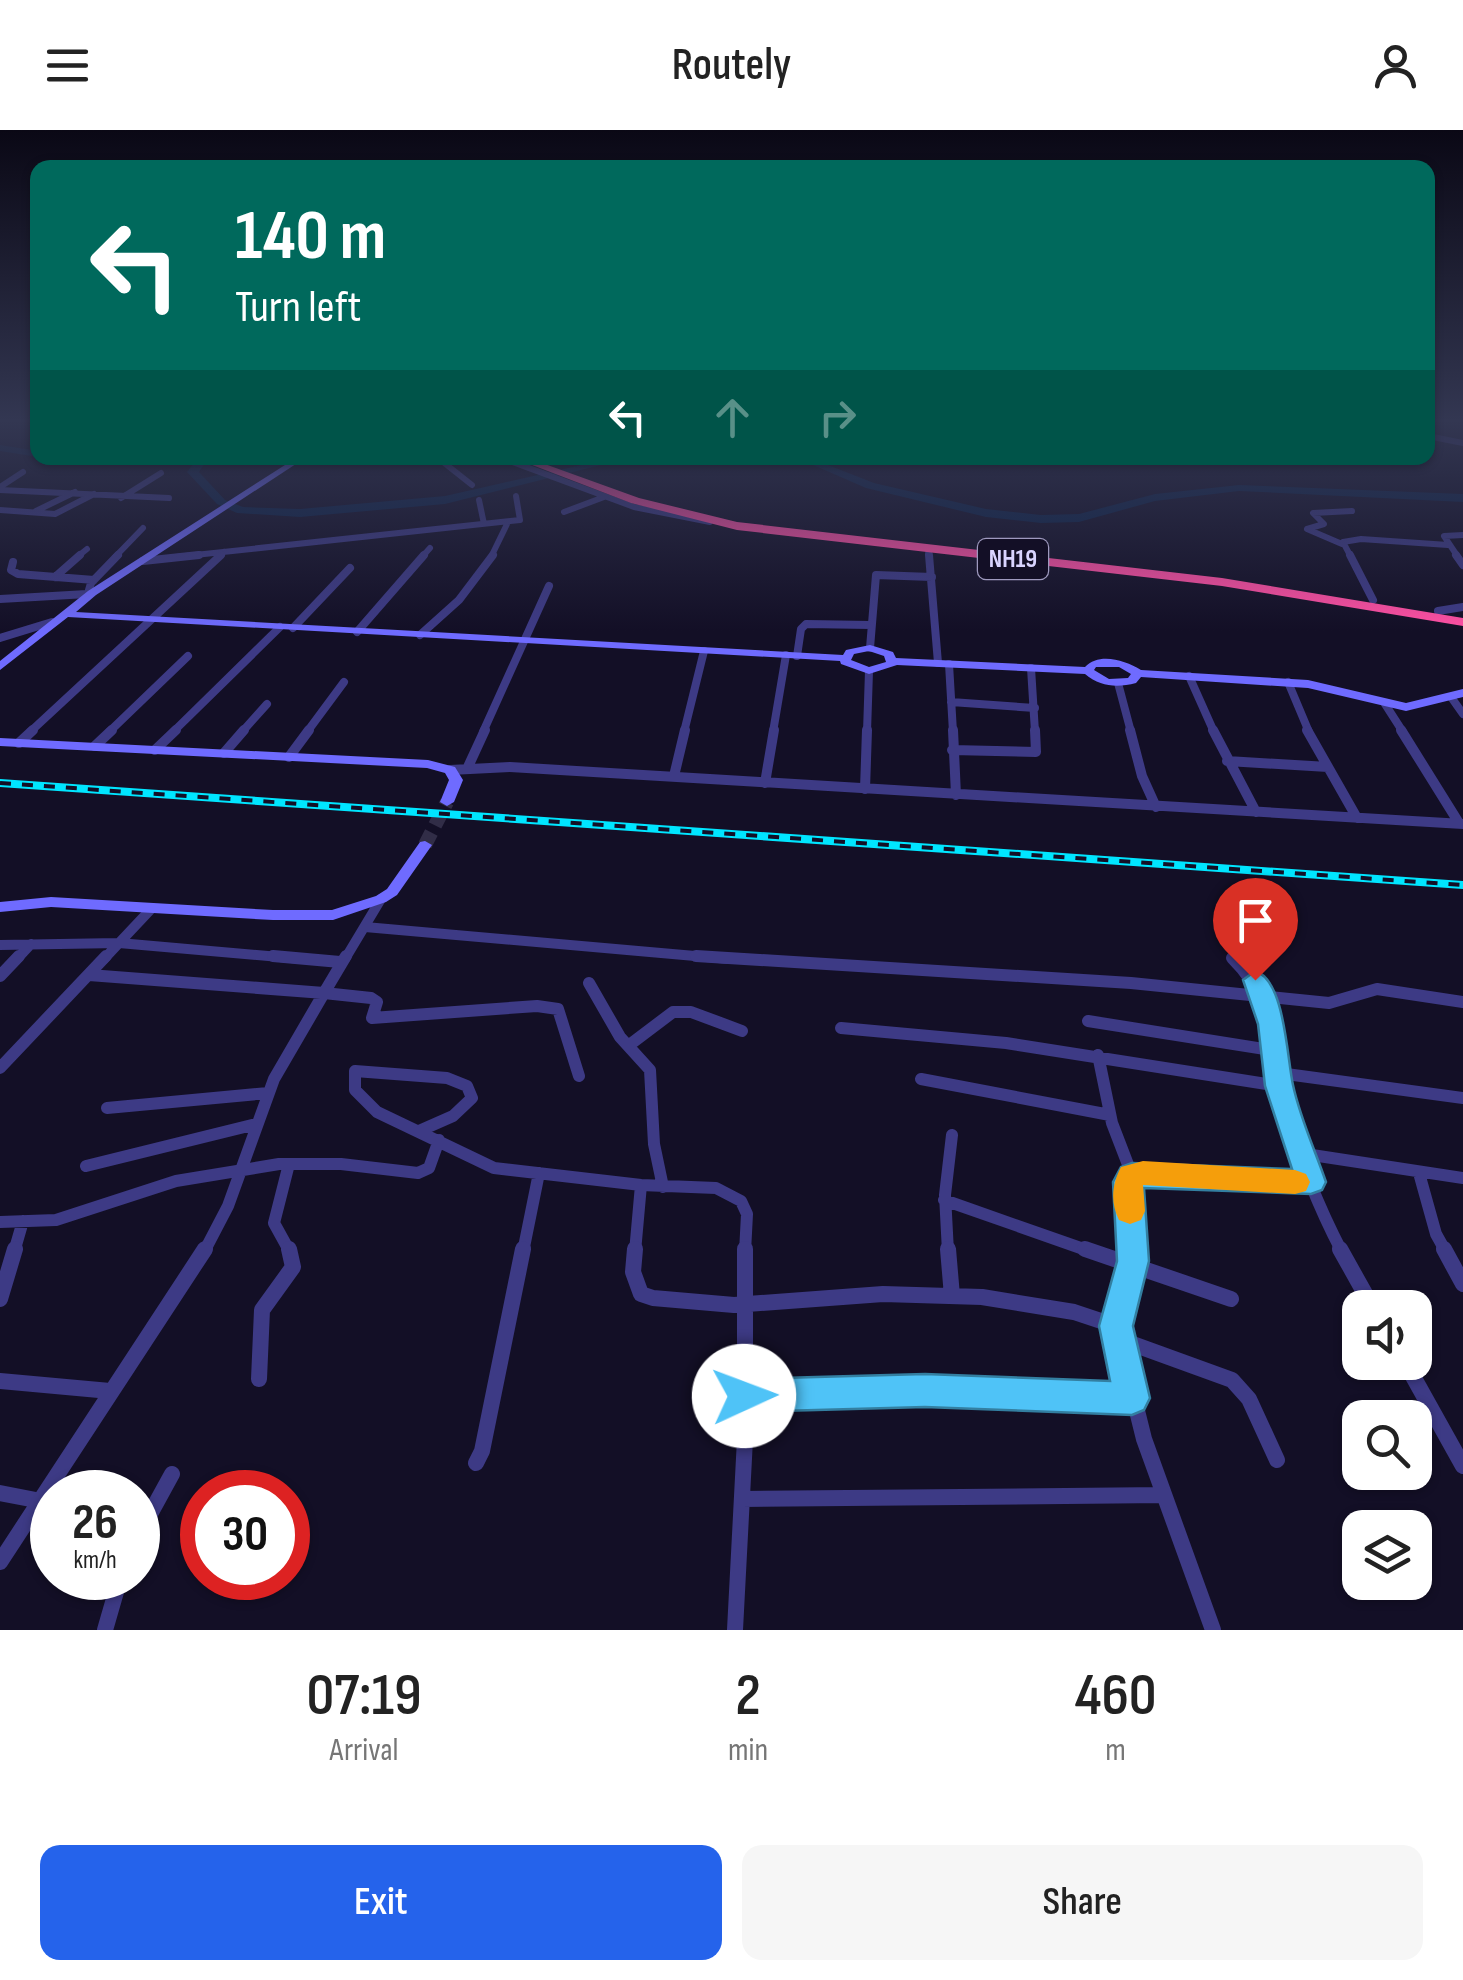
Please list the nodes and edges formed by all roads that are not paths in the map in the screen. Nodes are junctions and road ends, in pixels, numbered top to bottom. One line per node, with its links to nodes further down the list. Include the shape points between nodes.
1 (77, 491): 7 (street); 14 (street)
2 (131, 491): 10 (street)
3 (250, 491): 28 (street)
4 (593, 491): 9 (street)
5 (611, 491): 19 (highway, NH19)
6 (622, 491): 38 (highway, NH19, via 758,525 1199,573)
7 (95, 494): 10 (street); 14 (street, via 55,514)
8 (516, 496): 17 (street, via 520,520)
9 (604, 497): 15 (street); 19 (street)
10 (120, 498): 11 (street)
11 (169, 498)
12 (480, 500): 18 (street)
13 (0, 510): 14 (street)
14 (36, 512)
15 (564, 512)
16 (1352, 512): 22 (street, via 1313,512 1324,522 1307,529)
17 (508, 522): 18 (street); 47 (street, via 464,595)
18 (484, 524): 27 (street)
19 (726, 524): 26 (highway, NH19)
20 (144, 528): 34 (street)
21 (1463, 534): 23 (street, via 1444,536)
22 (1342, 544): 23 (street, via 1361,539); 38 (street)
23 (1448, 545): 30 (street)
24 (430, 548): 46 (street)
25 (87, 549): 33 (street)
26 (928, 550): 32 (street); 42 (highway, NH19, via 1204,580)
27 (224, 552): 28 (street); 43 (street)
28 (144, 560): 36 (street)
29 (13, 562): 33 (street, via 14,572)
30 (1463, 566)
31 (350, 568): 45 (street)
32 (932, 577): 44 (street, via 876,575); 56 (street)
33 (55, 578): 34 (street)
34 (94, 580): 36 (street)
35 (549, 586): 49 (street)
36 (87, 596): 37 (street); 41 (street)
37 (0, 599)
38 (1373, 600): 40 (highway, NH19)
39 (1463, 607): 40 (street)
40 (1438, 611): 42 (highway, NH19)
41 (57, 618): 43 (street); 48 (street); 57 (street)
42 (1463, 619)
43 (154, 620): 45 (street); 73 (street)
44 (871, 625): 50 (street); 52 (street, via 806,624)
45 (287, 627): 46 (street); 75 (street)
46 (357, 632): 47 (street)
47 (420, 635): 49 (street)
48 (0, 638)
49 (522, 641): 51 (street); 81 (street)
50 (870, 648): 54 (street); 55 (street)
51 (704, 650): 52 (street); 83 (street)
52 (792, 655): 54 (street); 84 (street)
53 (188, 656): 74 (street)
54 (844, 658): 59 (street)
55 (894, 661): 56 (street); 59 (street)
56 (944, 664): 58 (street); 67 (street)
57 (0, 667)
58 (1031, 668): 60 (street); 70 (street)
59 (869, 670): 85 (street)
60 (1088, 671): 61 (street, via 1105,661); 65 (street)
61 (1138, 673): 62 (street); 65 (street)
62 (1189, 676): 64 (street); 79 (street)
63 (344, 682): 78 (street)
64 (1288, 682): 69 (street); 80 (street)
65 (1118, 683): 88 (street)
66 (1457, 695): 69 (street, via 1414,707); 71 (street)
67 (950, 702): 70 (street); 76 (street)
68 (267, 704): 77 (street)
69 (1384, 704): 91 (street)
70 (1035, 708): 76 (street, via 1036,752)
71 (1462, 712)
72 (0, 742): 73 (street)
73 (19, 743): 74 (street)
74 (95, 746): 75 (street)
75 (155, 750): 77 (street)
76 (952, 750): 86 (street)
77 (224, 754): 78 (street)
78 (290, 756): 82 (street)
79 (1227, 762): 80 (street); 89 (street)
80 (1328, 767): 90 (street)
81 (467, 769): 82 (street); 83 (street)
82 (450, 770): 87 (street, via 456,780)
83 (674, 776): 84 (street)
84 (765, 782): 85 (street)
85 (866, 789): 86 (street)
86 (956, 795): 88 (street)
87 (446, 802)
88 (1156, 807): 89 (street)
89 (1256, 812): 90 (street)
90 (1358, 818): 91 (street)
91 (1461, 823)
92 (426, 845): 93 (street, via 400,885)
93 (381, 900): 95 (street, via 308,917); 96 (street)
94 (1, 908): 95 (street, via 51,902)
95 (152, 908): 97 (street)
96 (365, 928): 101 (street); 106 (street)
97 (119, 943): 98 (street); 101 (street); 102 (street)
98 (31, 944): 99 (street); 103 (street)
99 (0, 945)
100 (1232, 958): 106 (street)
101 (340, 962): 105 (street)
102 (89, 975): 105 (street); 114 (street)
103 (0, 976)
104 (590, 983): 111 (street)
105 (324, 992): 115 (street, via 371,998 372,1018 558,1009); 118 (street)
106 (1263, 996): 107 (street, via 1329,1003 1377,989); 112 (street)
107 (1463, 1002)
108 (1088, 1021): 112 (street)
109 (840, 1028): 113 (street)
110 (742, 1031): 111 (street, via 672,1012)
111 (628, 1046): 136 (street, via 650,1070)
112 (1277, 1051): 117 (street)
113 (1098, 1055): 117 (street); 121 (street)
114 (0, 1068)
115 (579, 1076)
116 (921, 1079): 121 (street)
117 (1279, 1080): 119 (street); 126 (street)
118 (268, 1093): 120 (street); 122 (street)
119 (1463, 1098)
120 (106, 1108)
121 (1110, 1115): 132 (street)
122 (256, 1124): 128 (street); 129 (street)
123 (418, 1131): 123 (street, via 363,1102 355,1071 447,1078 467,1086 472,1098 464,1108); 125 (street)
124 (952, 1134): 137 (street)
125 (439, 1140): 127 (street, via 429,1168 418,1173); 131 (street, via 494,1168)
126 (1299, 1153): 130 (street); 134 (street)
127 (289, 1164): 129 (street); 148 (street, via 274,1222 294,1267 262,1310)
128 (86, 1166)
129 (239, 1172): 139 (street, via 149,1188 56,1220); 151 (street, via 195,1269)
130 (1419, 1173): 133 (street); 141 (street, via 1436,1234)
131 (539, 1174): 135 (street); 155 (street)
132 (1132, 1175): 134 (street); 140 (street)
133 (1463, 1178)
134 (1311, 1182): 142 (street)
135 (640, 1186): 136 (street); 146 (street, via 633,1272 641,1294)
136 (664, 1187): 146 (street, via 716,1188 740,1201 747,1214)
137 (944, 1200): 140 (street); 143 (street)
138 (0, 1222): 139 (street)
139 (23, 1222): 144 (street)
140 (1132, 1268): 145 (street); 147 (street)
141 (1463, 1284)
142 (1364, 1290)
143 (952, 1296): 146 (street, via 876,1292); 147 (street, via 1034,1304)
144 (0, 1299)
145 (1231, 1299)
146 (743, 1304): 152 (street)
147 (1118, 1332): 153 (street); 154 (street, via 1232,1380 1250,1399)
148 (259, 1379)
149 (0, 1380): 151 (street)
150 (1415, 1380): 156 (street)
151 (110, 1391): 157 (street)
152 (744, 1396): 153 (street, via 925,1391); 162 (street)
153 (1132, 1398): 160 (street)
154 (1277, 1460)
155 (476, 1463)
156 (1463, 1466)
157 (61, 1470)
158 (172, 1474): 161 (street)
159 (0, 1493): 163 (street)
160 (1164, 1495): 162 (street); 169 (street)
161 (160, 1496)
162 (742, 1499): 168 (street)
163 (30, 1500)
164 (30, 1518): 165 (street)
165 (0, 1562)
166 (114, 1600): 167 (street)
167 (105, 1630)
168 (735, 1630)
169 (1213, 1630)

